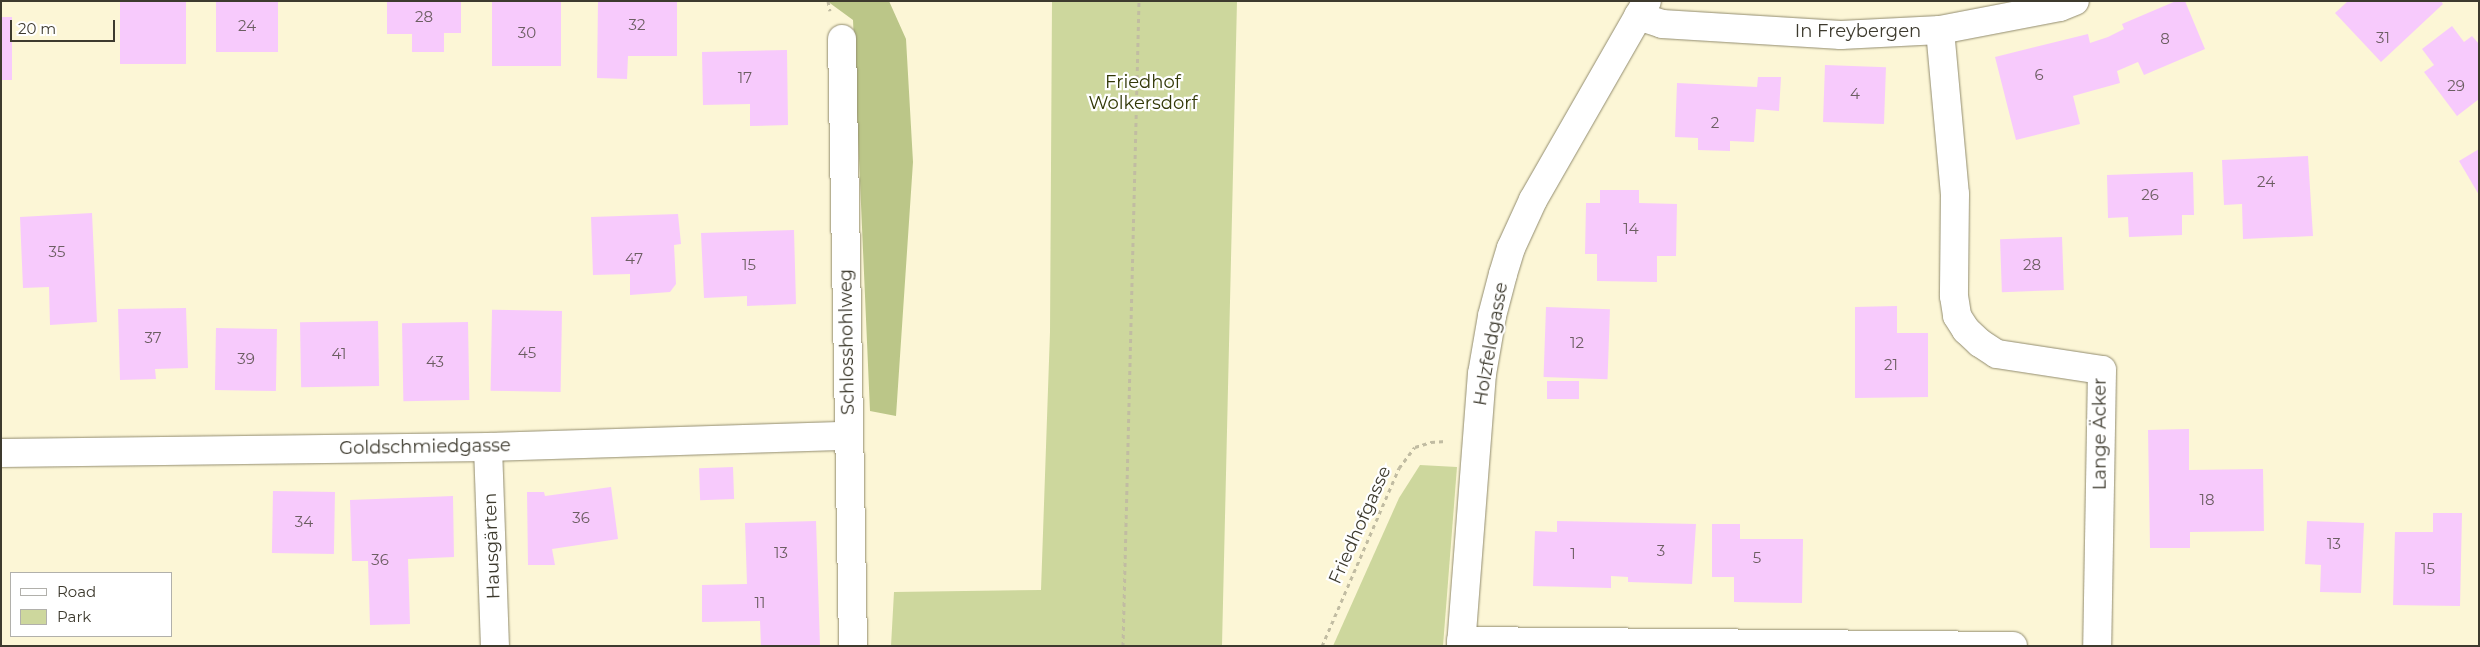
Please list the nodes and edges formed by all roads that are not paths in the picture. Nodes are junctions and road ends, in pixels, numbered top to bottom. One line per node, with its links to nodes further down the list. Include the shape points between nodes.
1 (2076, 1): 3 (street, In Freybergen, via 2060,7)
2 (1642, 9): 3 (street, In Freybergen, via 1662,24 1841,35); 8 (street, Holzfeldgasse, via 1533,200 1511,248 1492,316 1482,374)
3 (1940, 30): 12 (street, Lange Äcker, via 1954,194 1954,296 1958,316 1966,330 1997,354 2102,370)
4 (842, 39): 5 (street, Schlosshohlweg)
5 (848, 436): 6 (street, Goldschmiedgasse); 10 (street, Schlosshohlweg)
6 (488, 447): 7 (street, Goldschmiedgasse); 9 (street, Hausgärten)
7 (1, 453)
8 (1461, 643): 11 (street)
9 (495, 646)
10 (853, 646)
11 (2012, 646)
12 (2097, 646)

